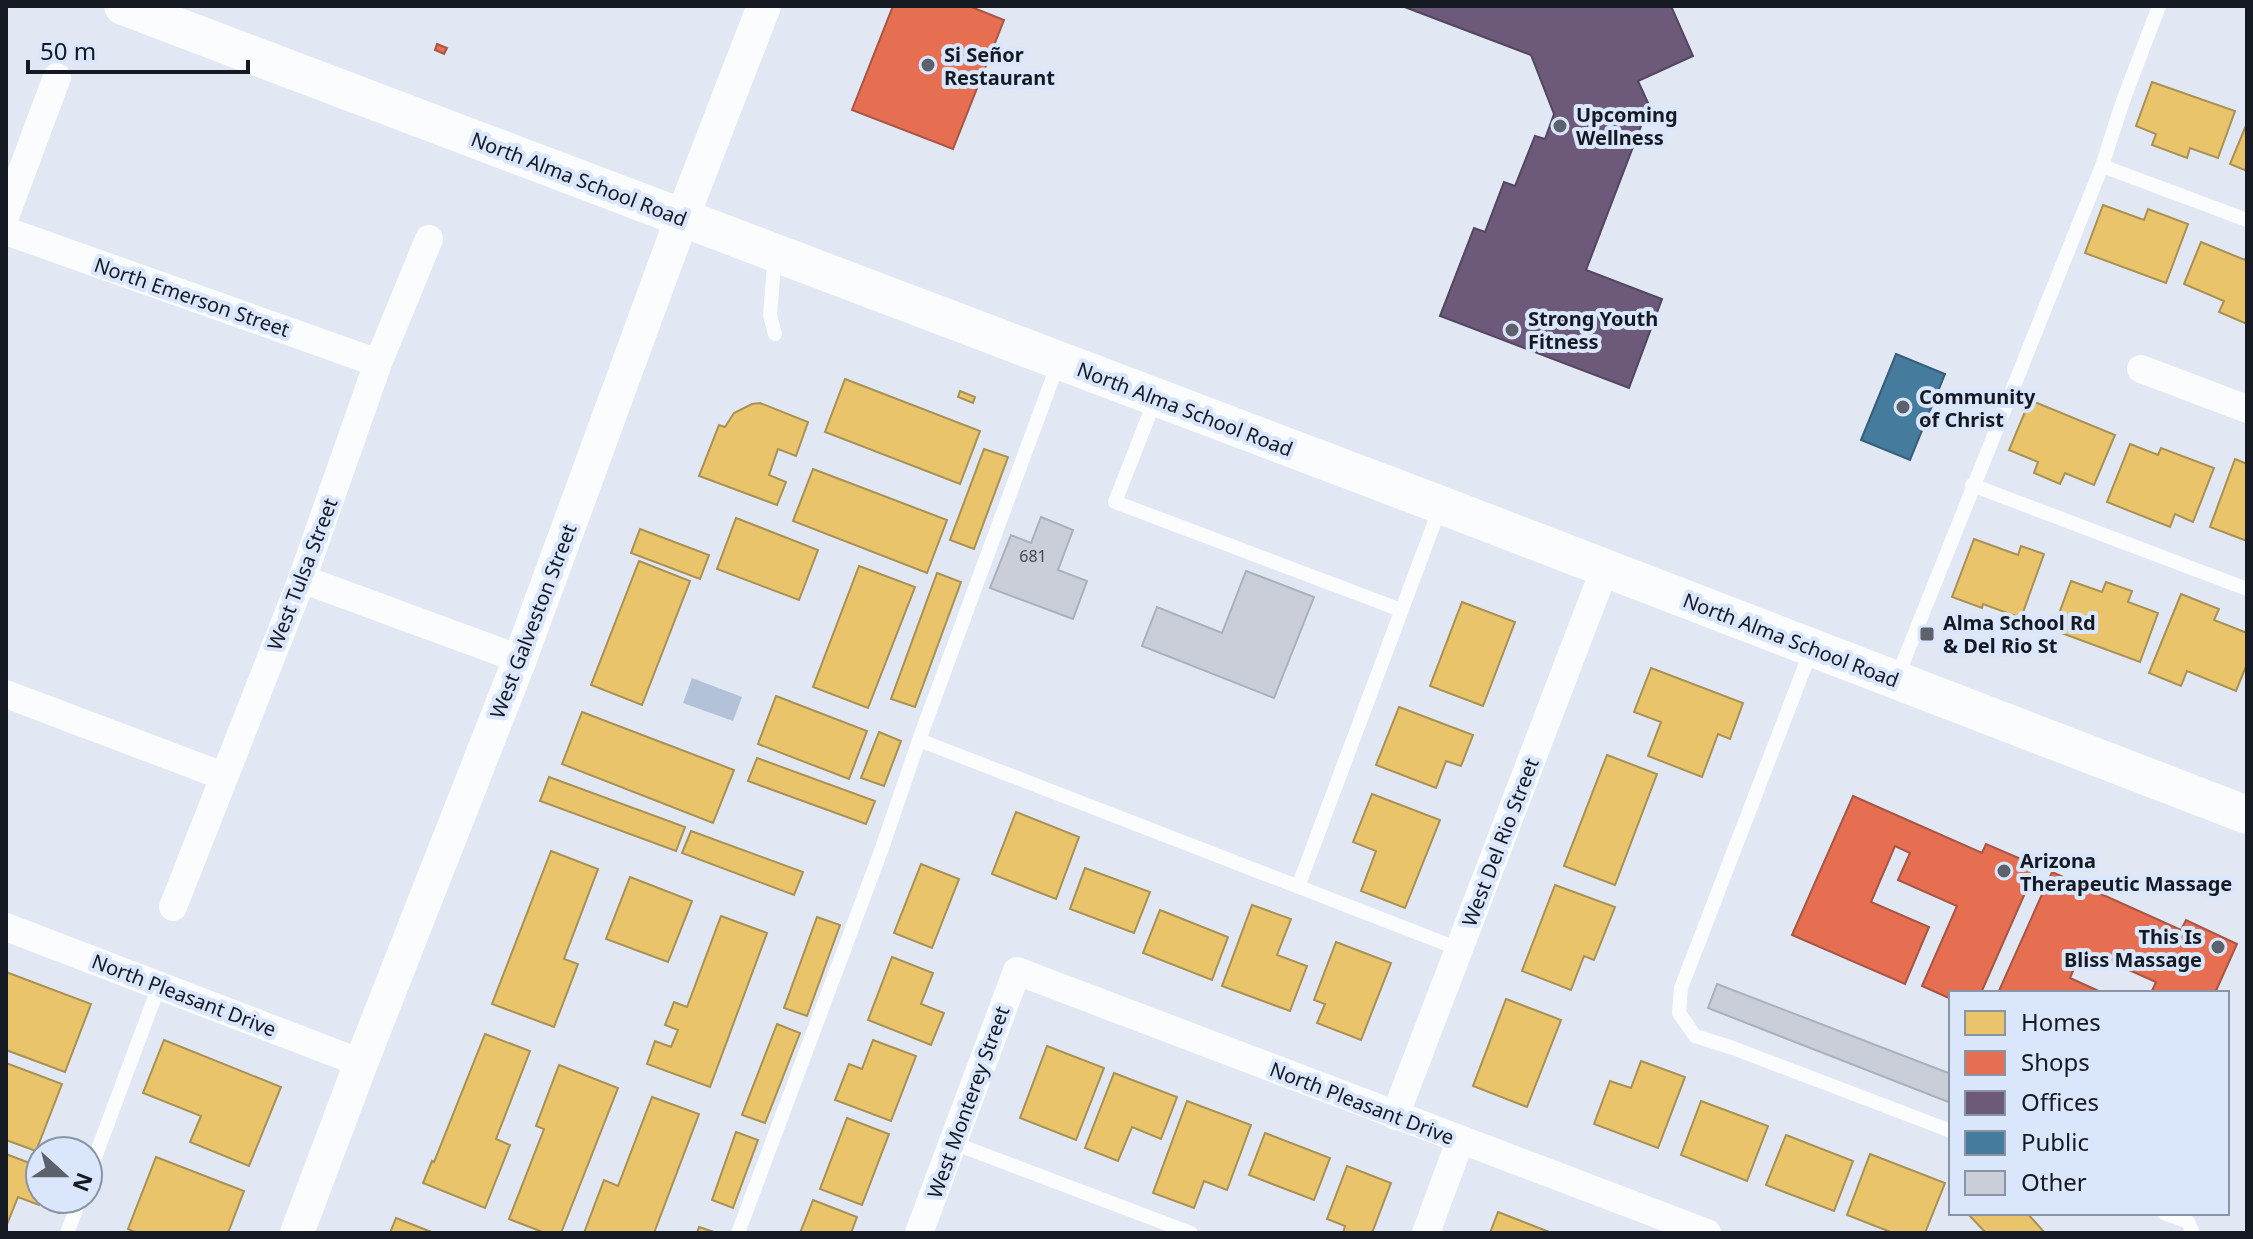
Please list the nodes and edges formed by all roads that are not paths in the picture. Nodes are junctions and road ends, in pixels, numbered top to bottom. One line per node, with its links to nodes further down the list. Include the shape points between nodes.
1 (123, 6): 7 (main road, North Alma School Road)
2 (764, 6): 7 (street, West Galveston Street)
3 (2159, 6): 5 (lane)
4 (57, 77): 6 (street)
5 (2102, 166): 8 (lane); 18 (lane)
6 (6, 214)
7 (682, 218): 11 (main road, North Alma School Road); 25 (street, West Galveston Street)
8 (2247, 220)
9 (6, 231): 14 (street, North Emerson Street)
10 (429, 239): 14 (street, West Tulsa Street)
11 (775, 253): 12 (lane, via 770,315); 13 (main road, North Alma School Road)
12 (775, 334)
13 (1060, 361): 16 (main road, North Alma School Road); 28 (lane)
14 (378, 363): 21 (street, West Tulsa Street)
15 (2141, 369): 17 (street)
16 (1156, 397): 19 (main road, North Alma School Road); 23 (lane, via 1115,502)
17 (2247, 409)
18 (1972, 485): 22 (lane); 26 (lane)
19 (1441, 505): 20 (main road, North Alma School Road); 23 (lane)
20 (1605, 568): 24 (main road, North Alma School Road); 34 (street, West Del Rio Street)
21 (302, 579): 25 (street); 29 (street, West Tulsa Street)
22 (2247, 589)
23 (1401, 610): 31 (lane)
24 (1812, 648): 26 (main road, North Alma School Road); 39 (lane, via 1681,988 1679,1013 1695,1036)
25 (520, 659): 37 (street, West Galveston Street)
26 (1896, 680): 30 (main road, North Alma School Road)
27 (6, 694): 29 (street)
28 (919, 740): 31 (lane); 45 (lane)
29 (223, 776): 32 (street, West Tulsa Street)
30 (2247, 815)
31 (1298, 887): 34 (lane)
32 (173, 907)
33 (6, 927): 36 (street, North Pleasant Drive)
34 (1459, 949): 38 (street, West Del Rio Street)
35 (1017, 971): 38 (street, North Pleasant Drive); 42 (street, West Monterey Street)
36 (159, 986): 37 (street, North Pleasant Drive); 40 (lane)
37 (361, 1063): 44 (street, West Galveston Street)
38 (1395, 1116): 41 (street, North Pleasant Drive)
39 (1949, 1130)
40 (103, 1135)
41 (1460, 1141): 48 (street); 49 (street, North Pleasant Drive)
42 (953, 1143): 46 (street, West Monterey Street); 47 (lane)
43 (2169, 1215): 50 (lane, via 2188,1222)
44 (297, 1233)
45 (738, 1233)
46 (919, 1233)
47 (1191, 1233)
48 (1426, 1233)
49 (1707, 1233)
50 (2193, 1233)

